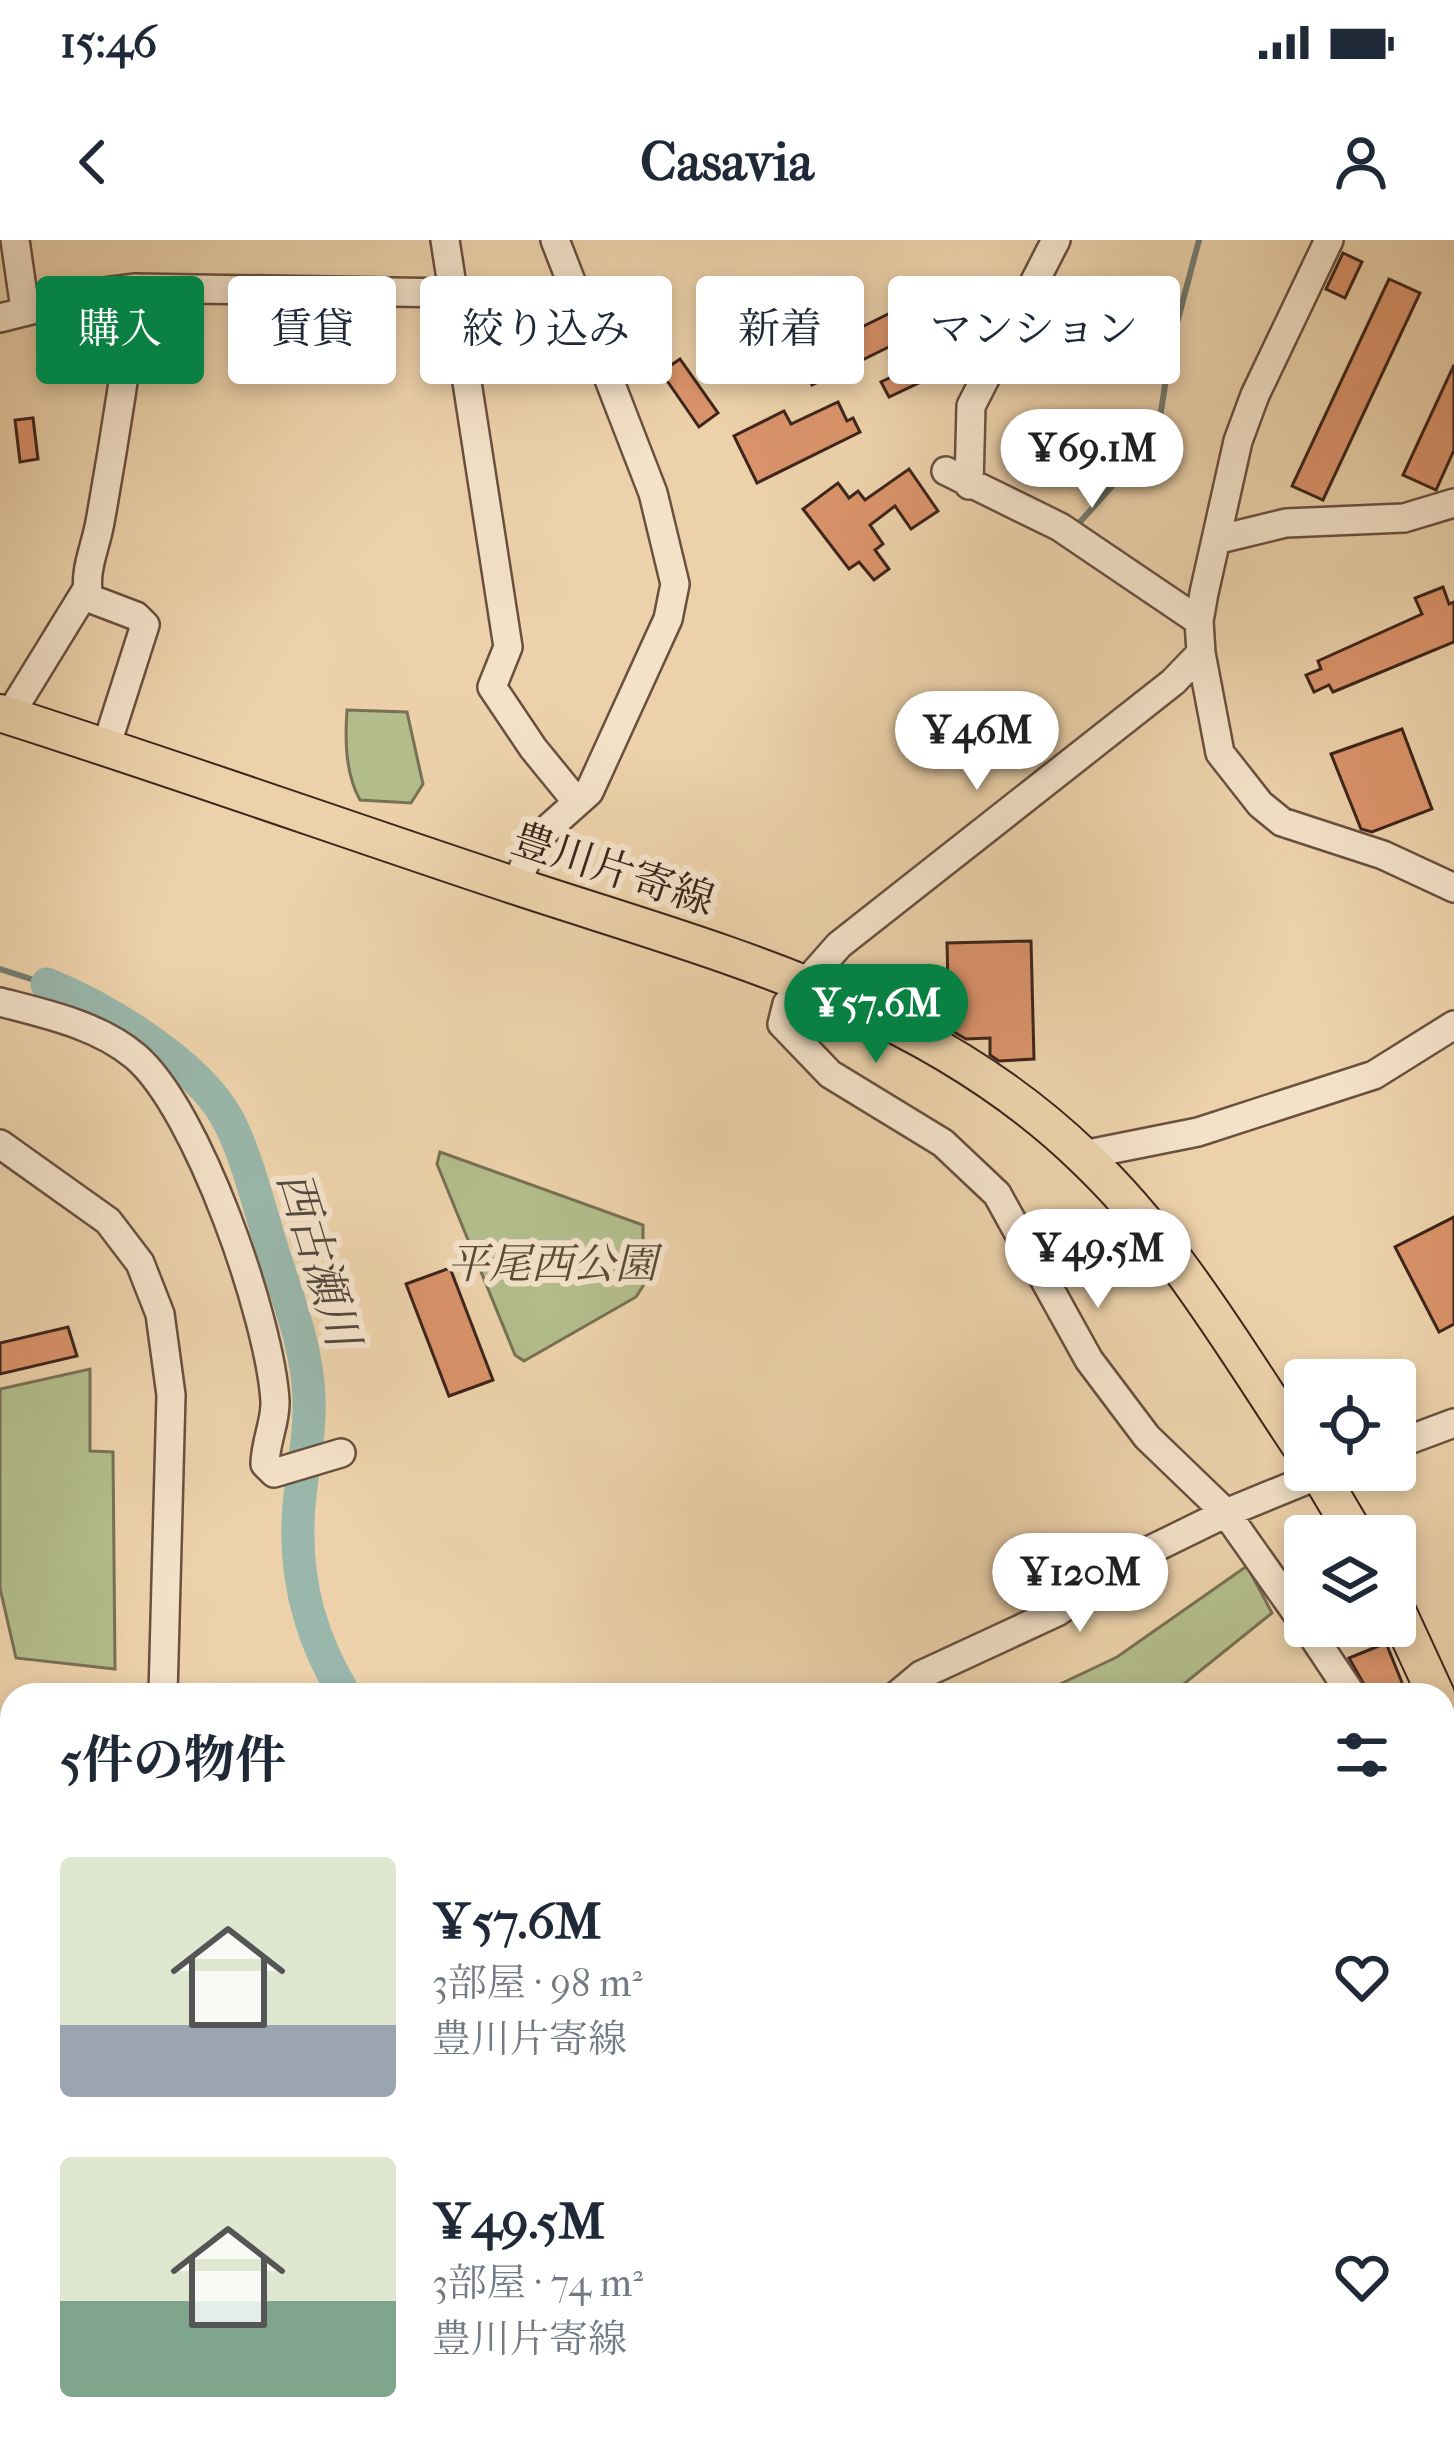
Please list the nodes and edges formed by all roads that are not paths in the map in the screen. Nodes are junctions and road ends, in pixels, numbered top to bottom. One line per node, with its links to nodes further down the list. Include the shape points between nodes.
1 (15, 240): 9 (street)
2 (445, 240): 6 (street)
3 (555, 240): 19 (street, via 653,494 675,584 668,619)
4 (1056, 240): 15 (street, via 971,406 957,478 1060,527)
5 (1329, 240): 13 (street, via 1238,441)
6 (451, 276)
7 (204, 288): 8 (street)
8 (420, 292)
9 (13, 313)
10 (124, 384): 14 (street)
11 (468, 384): 19 (street, via 508,647 492,687)
12 (1454, 502): 13 (street, via 1404,518 1286,523)
13 (1216, 540): 15 (street)
14 (87, 589): 17 (street); 18 (street, via 145,625)
15 (1199, 621): 16 (street)
16 (1201, 653): 21 (street, via 1220,753 1260,804 1282,822); 22 (street, via 839,944)
17 (4, 715): 18 (main road, 豊川片寄線)
18 (106, 747): 20 (main road, 豊川片寄線)
19 (578, 802): 20 (street, via 534,841)
20 (516, 886): 22 (main road, 豊川片寄線)
21 (1454, 888)
22 (805, 981): 26 (main road, 豊川片寄線, via 981,1074); 32 (street, via 782,1024 830,1074 943,1143 998,1194 1089,1360 1147,1437)
23 (0, 1002): 30 (street, via 63,1018 138,1058 190,1134 254,1299 275,1404 265,1464 274,1472)
24 (1454, 1025): 26 (street, via 1374,1075 1198,1132)
25 (0, 1144): 36 (street, via 108,1221 140,1263 160,1314 171,1394)
26 (1083, 1155): 27 (main road, 豊川片寄線, via 1162,1238)
27 (1284, 1417)
28 (1454, 1423): 29 (street)
29 (1416, 1437)
30 (341, 1453)
31 (1284, 1484): 32 (street)
32 (1226, 1513): 33 (street); 37 (street, via 1140,1555 1057,1612)
33 (1284, 1595)
34 (1320, 1647): 38 (street)
35 (1414, 1647): 39 (main road)
36 (163, 1683)
37 (911, 1683)
38 (1344, 1683)
39 (1430, 1683)

